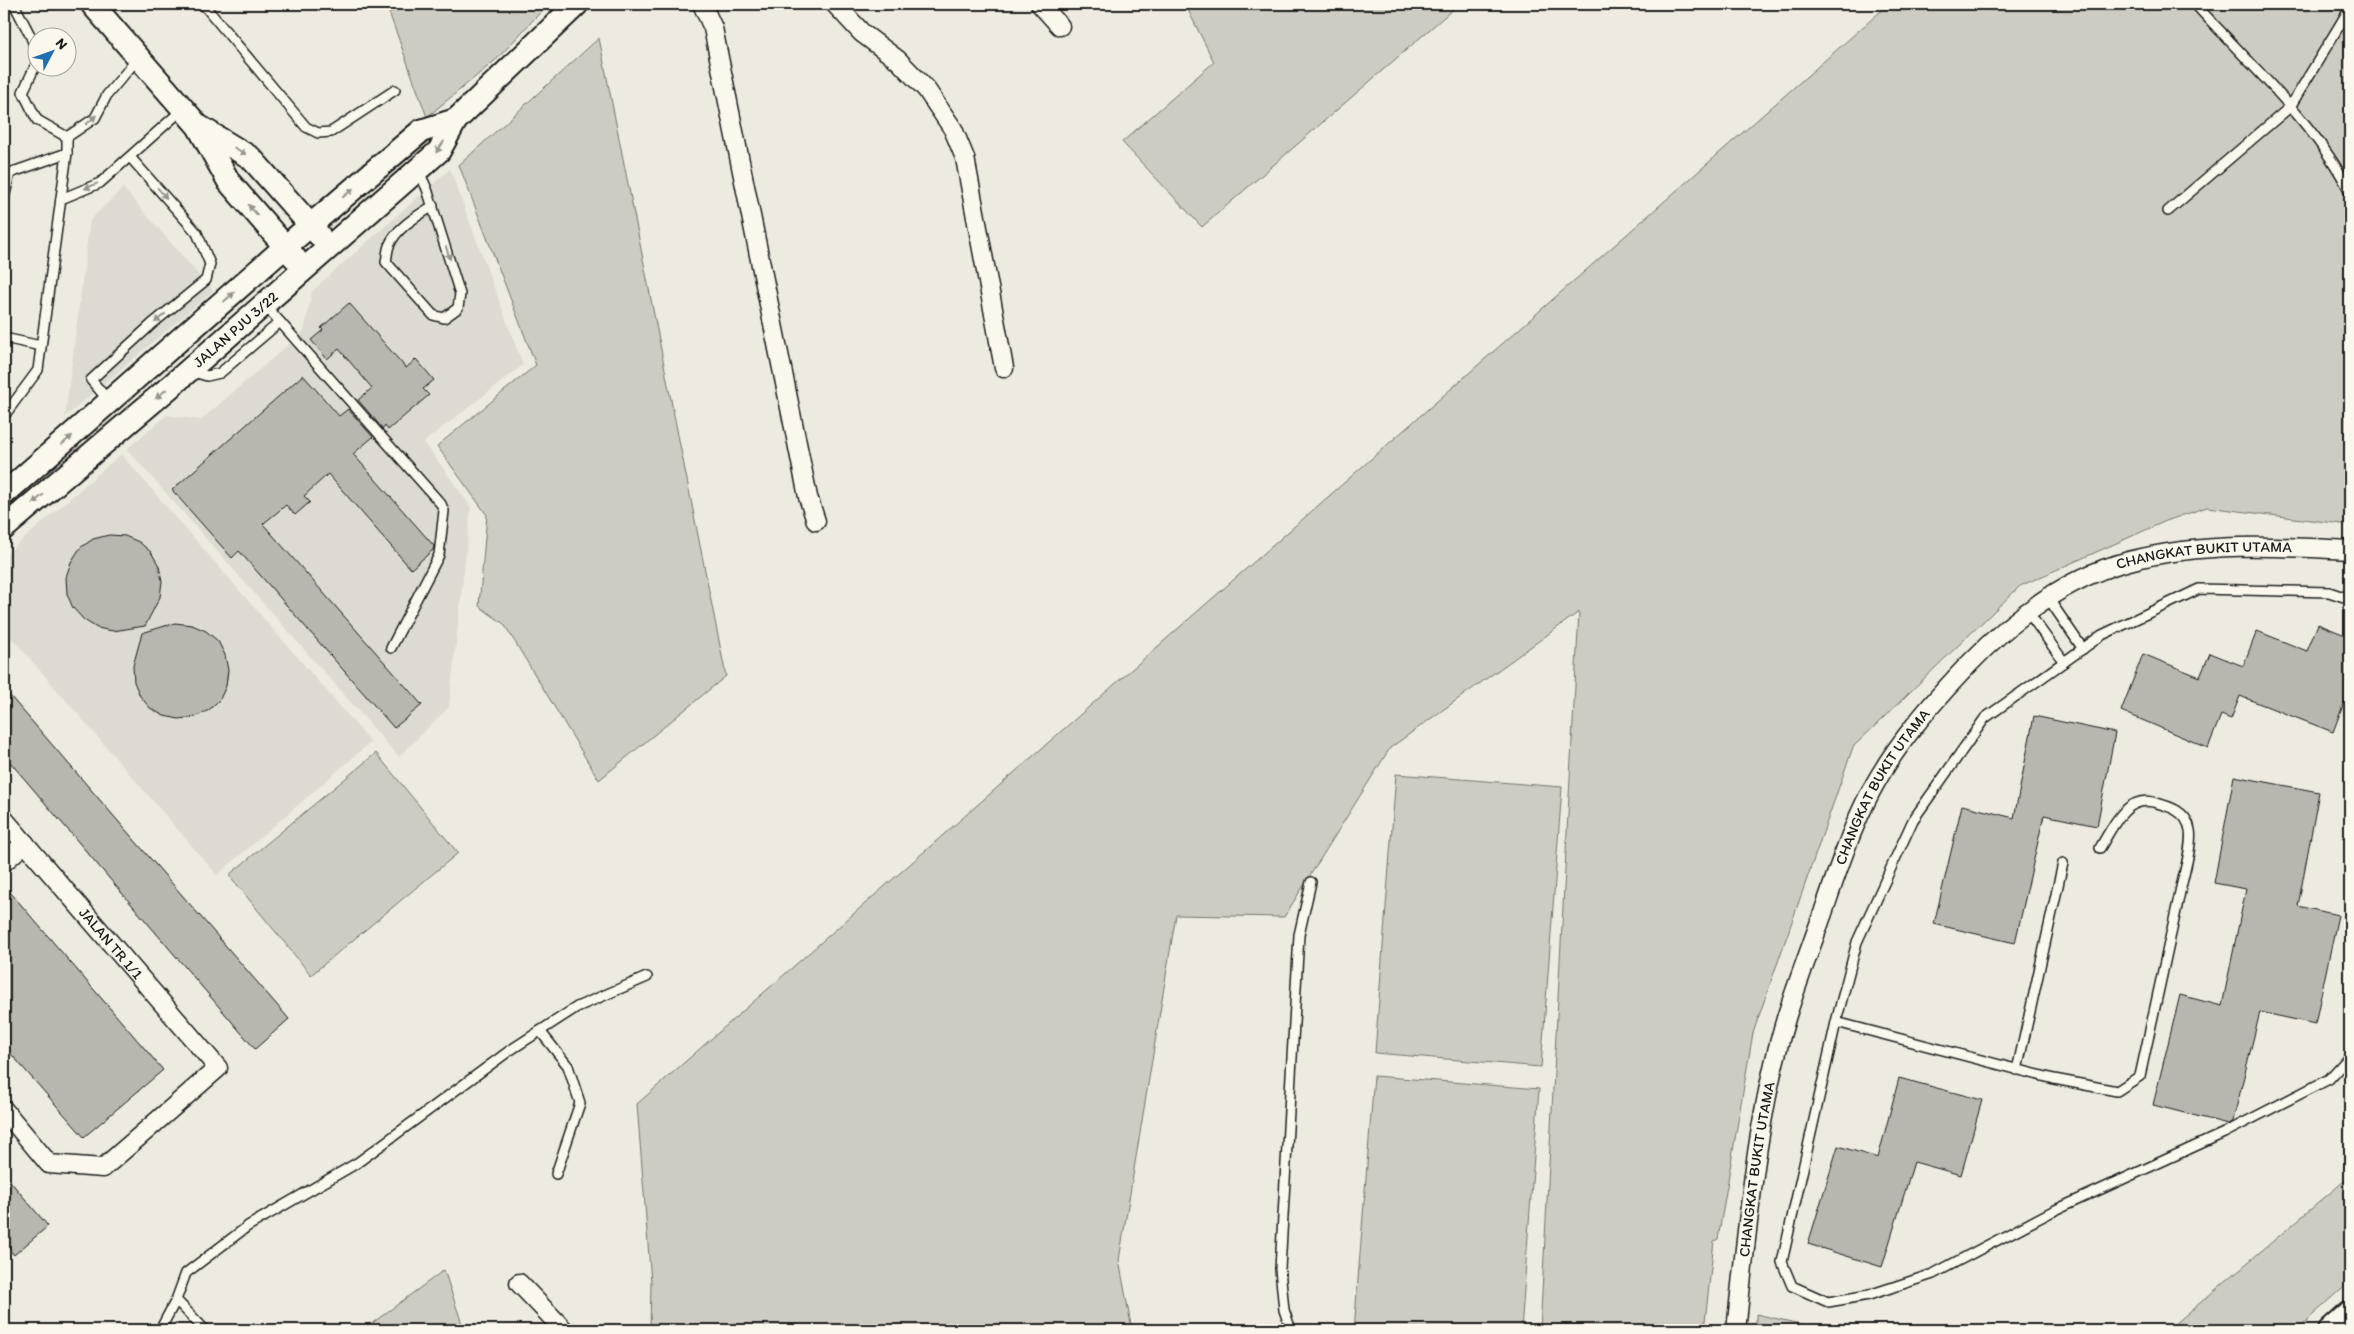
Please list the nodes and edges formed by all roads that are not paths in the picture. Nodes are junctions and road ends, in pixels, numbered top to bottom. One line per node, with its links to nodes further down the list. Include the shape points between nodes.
1 (14, 4): 11 (lane)
2 (202, 4): 14 (lane, via 306,127 318,133 331,132)
3 (577, 4): 17 (street, JALAN PJU 3/22)
4 (702, 4): 41 (street, via 713,28 808,497)
5 (835, 4): 36 (street, via 862,33 898,60 926,89 953,130 965,158)
6 (1040, 4): 10 (street)
7 (2195, 4): 15 (lane)
8 (99, 8): 12 (street)
9 (2350, 8): 15 (lane)
10 (1060, 26)
11 (28, 31)
12 (139, 57): 16 (street); 19 (lane, one-way to 12, via 95,118 107,95)
13 (29, 78): 19 (lane, via 23,92 38,120)
14 (395, 90)
15 (2290, 107): 23 (lane, via 2342,174); 27 (lane)
16 (183, 109): 18 (street); 21 (lane)
17 (456, 120): 22 (street, JALAN PJU 3/22, one-way to 22, via 439,151); 28 (street, JALAN PJU 3/22, one-way to 17, via 421,131)
18 (198, 126): 28 (street, one-way to 28, via 251,158); 29 (street, one-way to 18, via 229,182)
19 (67, 137): 20 (lane)
20 (67, 153): 24 (lane, via 10,173); 25 (lane)
21 (130, 157): 25 (lane, one-way to 25, via 100,182); 38 (lane, one-way to 38, via 196,233 210,264 206,280 91,380)
22 (418, 169): 26 (lane); 30 (street, JALAN PJU 3/22)
23 (2350, 192)
24 (4, 199)
25 (61, 199): 35 (lane)
26 (432, 206): 26 (lane, one-way to 26, via 460,294 458,308 444,318 433,315 386,262 389,246 400,231)
27 (2168, 211)
28 (310, 225): 29 (street, JALAN PJU 3/22); 30 (street)
29 (285, 247): 31 (street); 38 (street, JALAN PJU 3/22, one-way to 29)
30 (330, 247): 31 (street, JALAN PJU 3/22)
31 (305, 269): 32 (street, JALAN PJU 3/22)
32 (264, 304): 33 (lane); 37 (street, JALAN PJU 3/22)
33 (280, 322): 37 (lane, via 220,373 208,376); 47 (lane, via 444,511 439,554)
34 (4, 338): 35 (lane)
35 (42, 346): 39 (lane, via 38,370)
36 (1004, 368)
37 (188, 370): 42 (street, JALAN PJU 3/22, one-way to 42)
38 (110, 403): 40 (street, JALAN PJU 3/22, one-way to 38)
39 (4, 416)
40 (4, 494)
41 (816, 521)
42 (4, 528)
43 (2350, 550): 44 (street, CHANGKAT BUKIT UTAMA, via 2276,546 2197,548 2128,561 2081,579)
44 (2048, 598): 46 (street, CHANGKAT BUKIT UTAMA); 48 (lane)
45 (2350, 600): 48 (lane, via 2330,592 2199,589 2102,635)
46 (2028, 612): 49 (lane); 70 (street, CHANGKAT BUKIT UTAMA, via 1988,644 1907,734 1871,791 1844,855 1786,1016 1768,1095)
47 (391, 648)
48 (2082, 649): 49 (lane)
49 (2064, 662): 57 (lane, via 1985,718 1913,820 1857,942)
50 (4, 819): 51 (street, JALAN TR 1/1)
51 (25, 843): 53 (street); 61 (street, JALAN TR 1/1, via 218,1068 103,1168 49,1164)
52 (2100, 848): 60 (lane, via 2119,816 2131,805 2146,801 2178,810 2187,819 2190,829 2181,887 2140,1076 2117,1091)
53 (4, 862)
54 (2062, 863): 60 (lane)
55 (1311, 882): 69 (lane, via 1299,935 1280,1269 1284,1310)
56 (647, 976): 58 (lane, via 577,1007)
57 (1836, 1022): 59 (lane, via 1782,1262 1792,1286 1828,1302 1869,1295 1933,1274 2051,1212 2224,1133 2329,1079); 60 (lane)
58 (540, 1031): 62 (lane, via 568,1066 580,1103); 64 (lane, via 357,1163 248,1226 186,1273)
59 (2350, 1056)
60 (2018, 1070)
61 (4, 1110)
62 (556, 1174)
63 (518, 1283): 68 (street)
64 (176, 1300): 66 (lane); 67 (lane)
65 (2350, 1312): 71 (street)
66 (160, 1330)
67 (206, 1330)
68 (564, 1330)
69 (1291, 1330)
70 (1736, 1330)
71 (2330, 1330)

